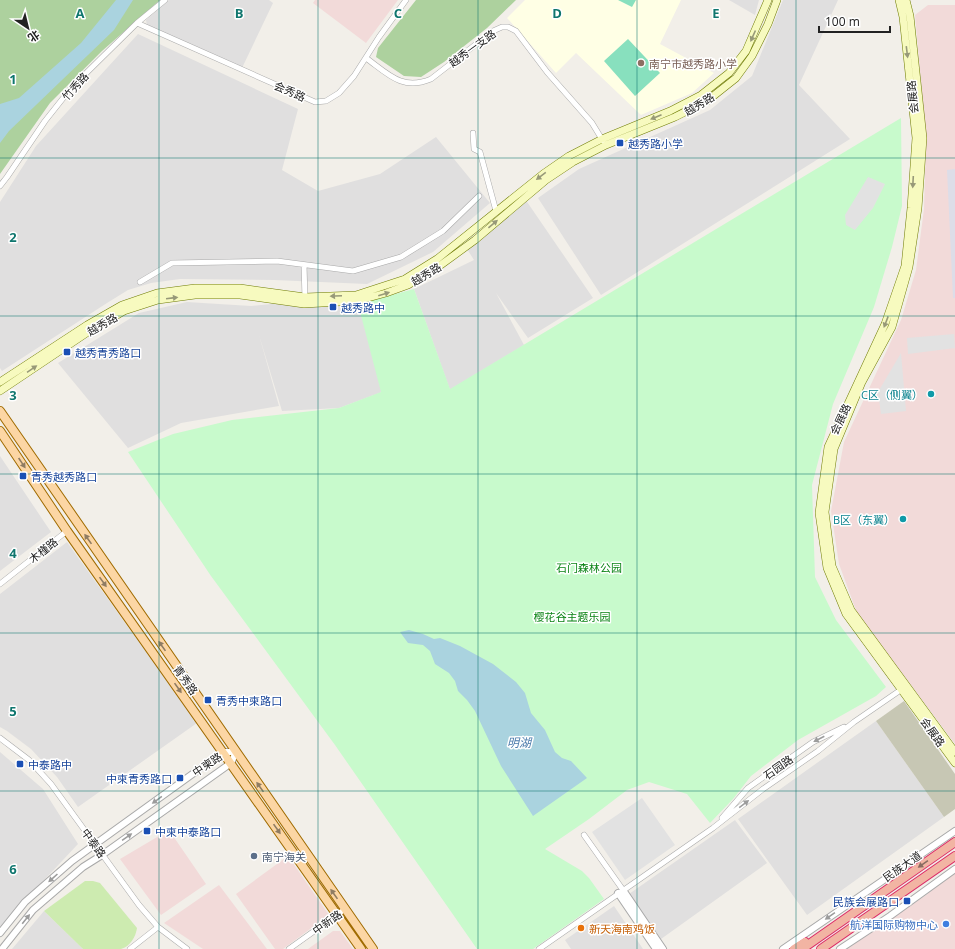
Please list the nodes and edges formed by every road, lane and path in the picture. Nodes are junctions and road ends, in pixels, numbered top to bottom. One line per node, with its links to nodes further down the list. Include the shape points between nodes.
1 (165, 0): 7 (street, 竹秀路)
2 (406, 0): 8 (street, 会秀路)
3 (768, 0): 10 (main road, 越秀路, one-way to 10, via 746,50 729,73 701,95)
4 (777, 0): 10 (main road, 越秀路, via 752,56 736,78 707,101 675,118)
5 (899, 0): 23 (main road, 会展路, one-way to 23, via 916,138 904,266 885,324 828,447 819,513 827,568 846,614)
6 (906, 0): 28 (main road, 会展路, via 910,16 923,138 918,208 909,267 892,327 862,382 834,449 824,512 832,566 851,610)
7 (137, 23): 8 (street, 会秀路, via 314,102 326,100 339,93); 11 (street, 竹秀路, via 72,87)
8 (366, 58): 10 (street, 越秀一支路, via 398,81 420,83 431,79 493,31 508,27 524,40 547,72 592,123)
9 (473, 133): 13 (street, via 474,149 480,152)
10 (604, 142): 13 (main road, 越秀路, one-way to 13, via 569,156); 16 (main road, 越秀路, one-way to 10, via 357,302 408,285 475,240 546,180)
11 (0, 186)
12 (479, 196): 14 (street, via 444,231 401,257 353,271)
13 (496, 212): 16 (main road, 越秀路, one-way to 16, via 437,259 405,279 356,294)
14 (304, 265): 15 (street, via 276,261 172,263); 16 (street)
15 (140, 282)
16 (304, 301): 17 (main road, 越秀路, via 240,288 195,288 158,293 122,305 86,325); 18 (main road, 越秀路, one-way to 16, via 124,311 158,300 195,295 240,295)
17 (0, 382)
18 (0, 390)
19 (0, 411): 27 (main road, 青秀路, one-way to 19)
20 (0, 431): 21 (main road, 青秀路, one-way to 21)
21 (68, 531): 22 (street, 木槿路); 26 (main road, 青秀路, one-way to 26)
22 (0, 584)
23 (902, 689): 24 (street, 石园路); 30 (main road, 会展路)
24 (854, 722): 31 (street, 石园路, one-way to 24); 31 (street, 石园路, one-way to 31, via 813,742 748,788)
25 (0, 738): 35 (street, 中泰路, via 29,760 51,784)
26 (223, 752): 27 (street, 中柬路); 29 (main road, 青秀路); 35 (street, 中柬路, one-way to 35)
27 (236, 752): 29 (street, 中柬路); 40 (main road, 青秀路, one-way to 27)
28 (955, 752)
29 (231, 763): 36 (street, 中柬路, one-way to 29); 41 (main road, 青秀路, one-way to 41)
30 (955, 763)
31 (713, 828): 39 (street, 石园路)
32 (955, 831): 54 (street, one-way to 54)
33 (584, 835): 39 (street)
34 (955, 842): 42 (highway, 民族大道, one-way to 42)
35 (95, 845): 36 (street, 中泰路); 44 (street, 中柬路, one-way to 44, via 72,861 26,902)
36 (102, 855): 43 (street, 中泰路); 45 (street, 中柬路, one-way to 36, via 33,910 83,867)
37 (955, 856): 57 (highway, 民族大道)
38 (955, 869): 58 (street)
39 (620, 892): 51 (street, 石园路); 52 (street); 53 (street)
40 (345, 909): 41 (street, 中新路); 50 (main road, 青秀路)
41 (337, 915): 48 (street, 中新路); 49 (main road, 青秀路)
42 (841, 922): 55 (highway); 56 (highway, 民族大道)
43 (158, 927): 46 (street); 47 (street, 中泰路)
44 (0, 933)
45 (2, 949)
46 (130, 949)
47 (188, 949)
48 (289, 949)
49 (361, 949)
50 (373, 949)
51 (539, 949)
52 (656, 949)
53 (663, 949)
54 (783, 949)
55 (794, 949)
56 (802, 949)
57 (821, 949)
58 (840, 949)

